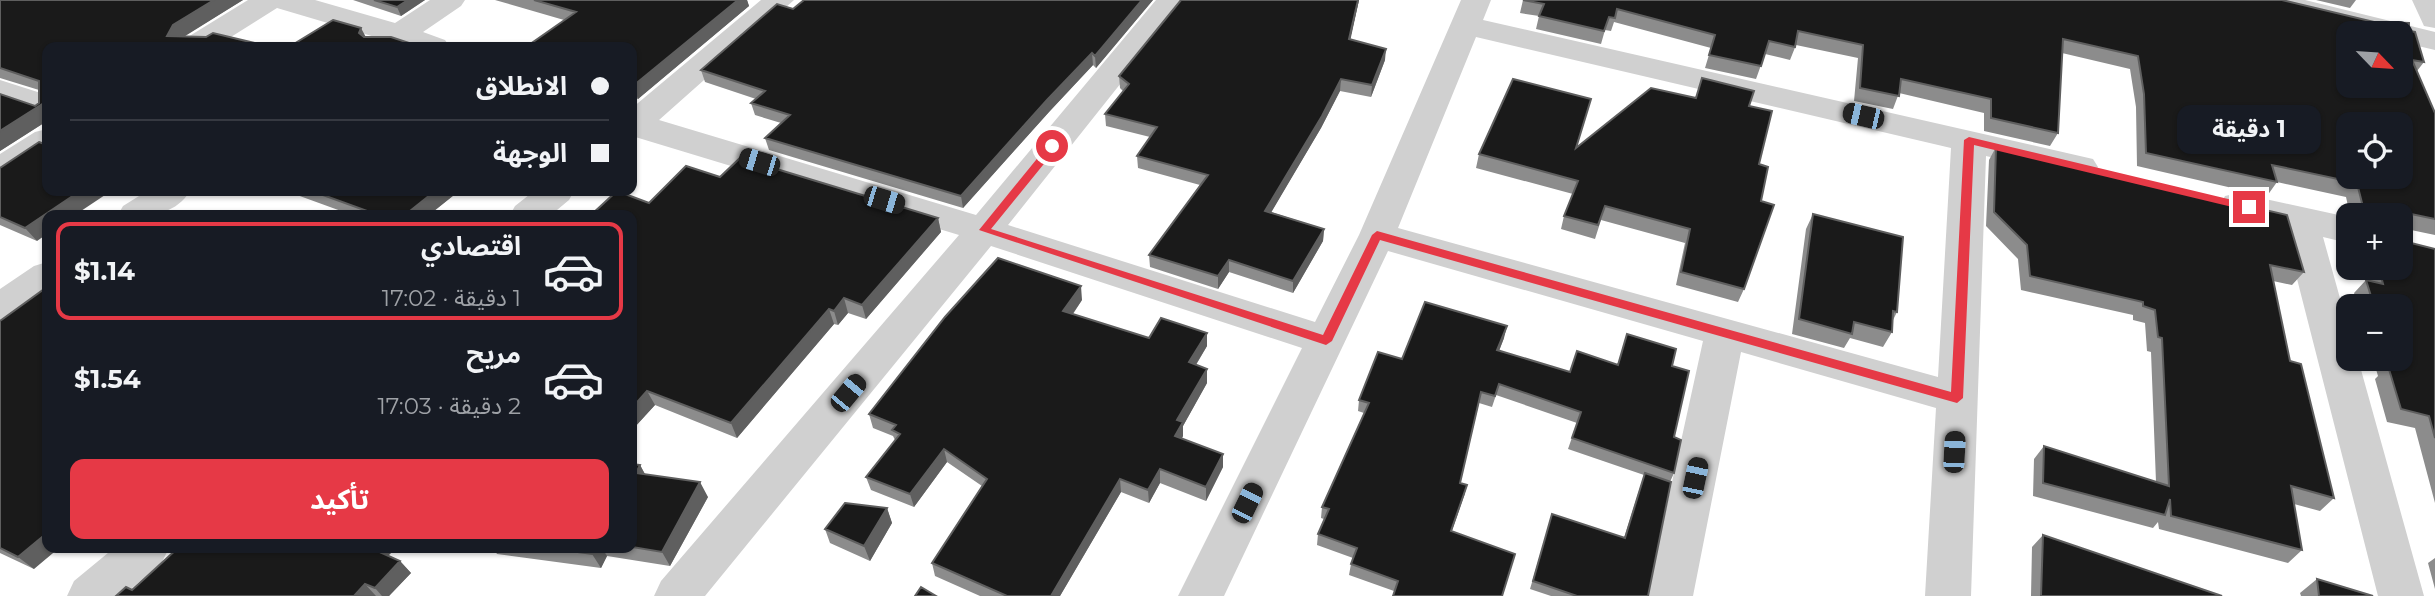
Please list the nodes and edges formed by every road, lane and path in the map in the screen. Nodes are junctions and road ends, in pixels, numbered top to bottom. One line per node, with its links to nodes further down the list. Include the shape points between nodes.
1 (269, 0): 12 (street)
2 (282, 0): 10 (street)
3 (450, 0): 10 (street)
4 (779, 0): 15 (street)
5 (1172, 0): 28 (street)
6 (2267, 0): 11 (street)
7 (2427, 0): 9 (street)
8 (1471, 13): 17 (street); 29 (street)
9 (2435, 19)
10 (391, 41)
11 (2435, 41)
12 (202, 42)
13 (0, 90): 14 (street)
14 (42, 104)
15 (637, 120)
16 (637, 126): 28 (street)
17 (1969, 140): 20 (street); 34 (street)
18 (42, 143): 19 (street)
19 (0, 170)
20 (2115, 175)
21 (164, 196): 24 (street)
22 (550, 196): 25 (street)
23 (2207, 197): 26 (street)
24 (144, 210)
25 (534, 210)
26 (2300, 219): 27 (street); 41 (street)
27 (2336, 227)
28 (984, 230): 33 (street); 37 (street)
29 (1377, 235): 32 (street); 33 (street)
30 (42, 279): 31 (street)
31 (0, 308)
32 (1725, 332): 34 (street); 39 (street)
33 (1326, 341): 38 (street)
34 (1957, 398): 40 (street)
35 (140, 553): 36 (street)
36 (90, 596)
37 (677, 596)
38 (1201, 596)
39 (1670, 596)
40 (1948, 596)
41 (2401, 596)

